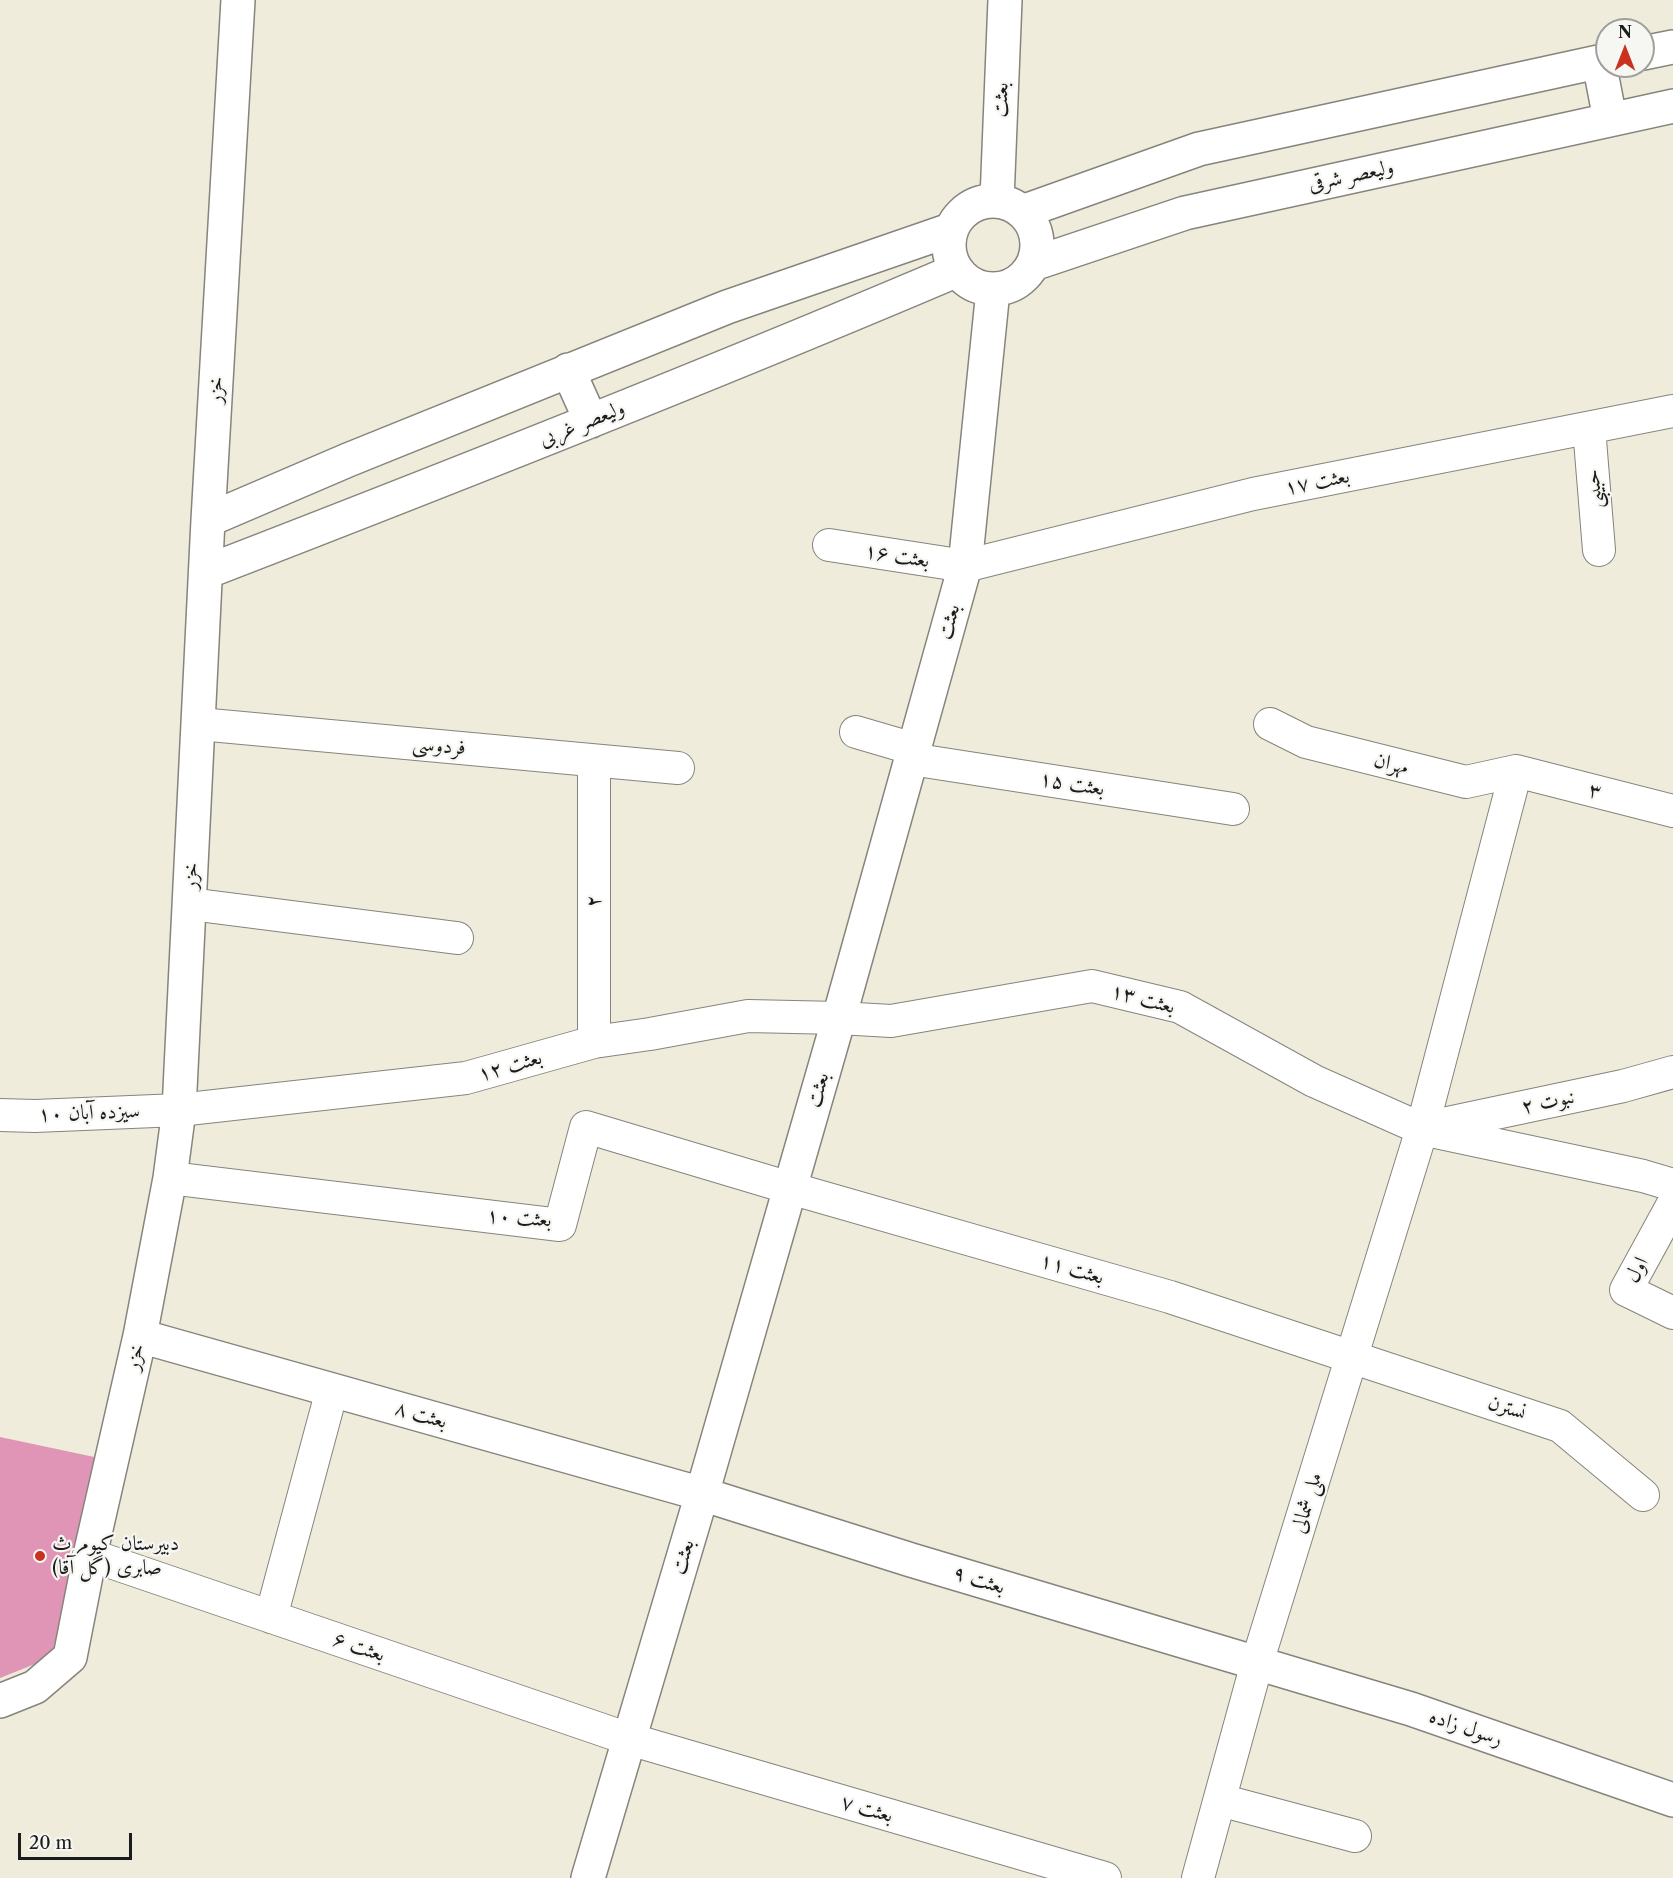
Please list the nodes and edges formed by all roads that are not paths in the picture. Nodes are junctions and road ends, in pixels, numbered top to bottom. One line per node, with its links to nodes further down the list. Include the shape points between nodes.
1 (238, 0): 18 (street, خزر)
2 (1005, 0): 9 (street, بعثت)
3 (1673, 47): 4 (street)
4 (1655, 51)
5 (1595, 63): 9 (street, via 1199,149)
6 (1605, 78): 8 (street)
7 (1673, 106): 8 (street, ولیعصر شرقی)
8 (1611, 119): 11 (street, ولیعصر شرقی, via 1185,213)
9 (1010, 206): 10 (street, via 978,203 961,213); 11 (street, via 1034,227)
10 (950, 230): 12 (street, via 948,251); 14 (street, via 727,307)
11 (1034, 264): 13 (street, via 1009,287)
12 (956, 271): 13 (street, via 978,288); 16 (street, ولیعصر غربی)
13 (993, 290): 21 (street, بعثت)
14 (568, 370): 16 (street); 18 (street)
15 (1673, 411): 17 (street, بعثت ۱۷)
16 (591, 421): 22 (street, ولیعصر غربی)
17 (1589, 428): 20 (street, حبیبی); 21 (street, بعثت ۱۷, via 1253,494)
18 (208, 520): 22 (street, خزر)
19 (829, 545): 21 (street, بعثت ۱۶)
20 (1599, 550)
21 (964, 566): 26 (street, بعثت)
22 (206, 572): 23 (street, خزر)
23 (199, 724): 27 (street, فردوسی); 32 (street, خزر)
24 (1270, 724): 29 (street, مهران, via 1306,742 1466,782)
25 (856, 732): 26 (street, بعثت ۱۵)
26 (912, 754): 30 (street, بعثت ۱۵); 34 (street, بعثت)
27 (594, 761): 28 (street, فردوسی); 35 (street, ۲)
28 (678, 768)
29 (1516, 771): 31 (street, ۳); 39 (street, ملی شمالی)
30 (1233, 808)
31 (1673, 811)
32 (190, 904): 33 (street); 37 (street, خزر)
33 (457, 938)
34 (839, 1018): 35 (street, بعثت ۱۲, via 748,1016); 39 (street, بعثت ۱۳, via 891,1021 1092,986 1180,1008 1314,1081); 42 (street, بعثت)
35 (594, 1041): 37 (street, بعثت ۱۲, via 466,1078)
36 (1673, 1072): 39 (street, نبوت ۲)
37 (179, 1110): 38 (street, سیزده آبان ‍۱۰); 40 (street, خزر)
38 (0, 1115)
39 (1422, 1129): 41 (street, بعثت ۱۳); 46 (street, ملی شمالی)
40 (170, 1178): 42 (street, بعثت ۱۰, via 560,1225 586,1127); 45 (street, خزر)
41 (1673, 1185)
42 (790, 1188): 46 (street, بعثت ۱۱, via 1170,1297); 48 (street, بعثت)
43 (1673, 1204): 44 (street, اول, via 1626,1290)
44 (1673, 1313)
45 (140, 1336): 47 (street, بعثت ۸); 50 (street, خزر)
46 (1351, 1358): 49 (street, نسترن, via 1560,1426); 52 (street, ملی شمالی)
47 (332, 1390): 48 (street, بعثت ۸); 51 (street)
48 (702, 1494): 52 (street, بعثت ۹); 54 (street, بعثت)
49 (1643, 1495)
50 (90, 1555): 51 (street, بعثت ۶); 53 (street, خزر, via 70,1657 35,1687)
51 (271, 1617): 54 (street, بعثت ۶)
52 (1257, 1663): 55 (street, ملی شمالی); 56 (street, رسول زاده, via 1411,1709)
53 (0, 1701)
54 (629, 1739): 58 (street, بعثت); 59 (street, بعثت ۷)
55 (1220, 1800): 57 (street); 60 (street, ملی شمالی)
56 (1673, 1800)
57 (1355, 1836)
58 (588, 1878)
59 (1105, 1878)
60 (1198, 1878)

